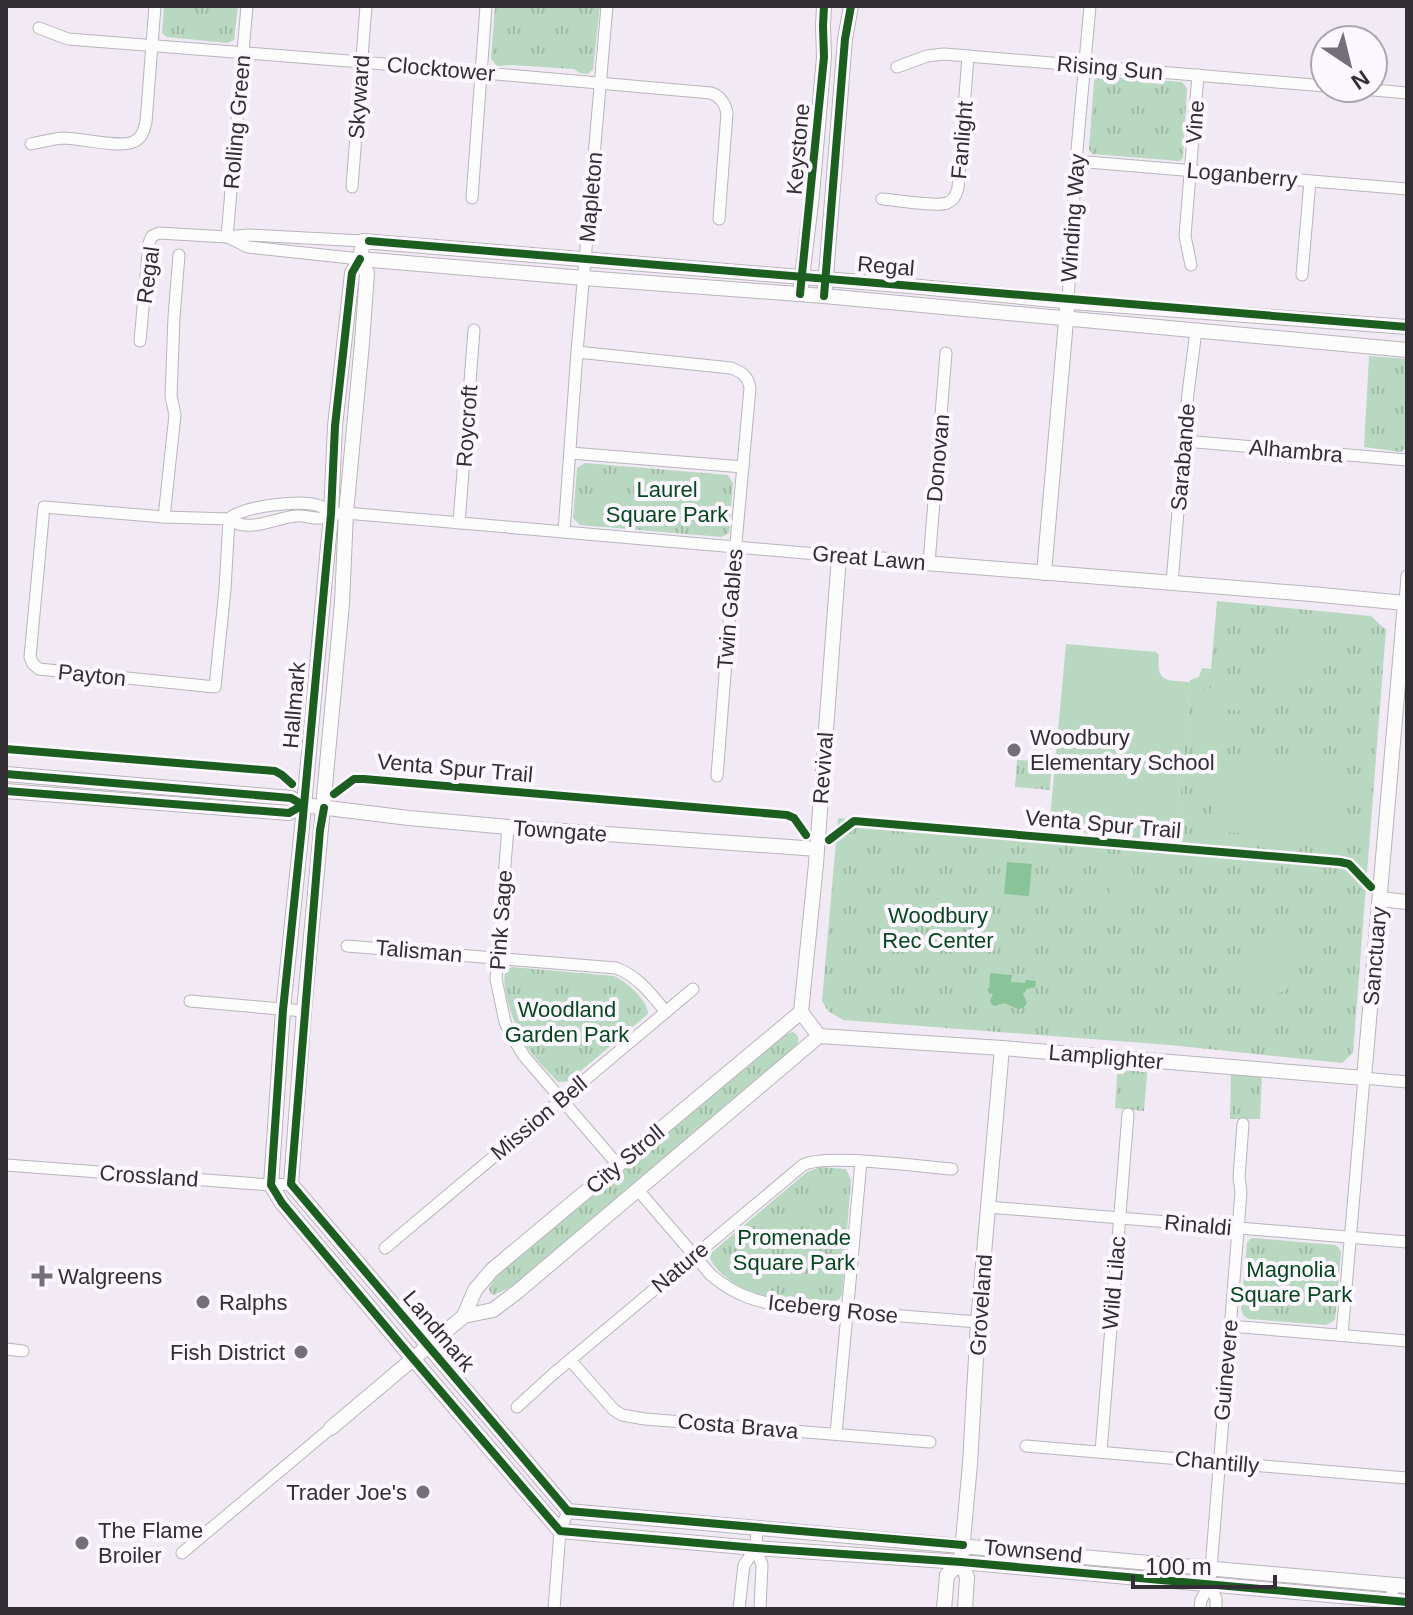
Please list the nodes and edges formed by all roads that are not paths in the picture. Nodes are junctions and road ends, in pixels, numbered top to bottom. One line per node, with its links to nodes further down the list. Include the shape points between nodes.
1 (155, 6): 10 (street)
2 (247, 6): 11 (street, Rolling Green)
3 (366, 6): 13 (street, Skyward)
4 (486, 6): 16 (street)
5 (607, 6): 18 (street, Mapleton)
6 (824, 6): 37 (street, Keystone, via 824,57)
7 (851, 6): 38 (street, Keystone)
8 (1090, 6): 14 (street, Winding Way)
9 (39, 28): 10 (street, Clocktower, via 68,39)
10 (152, 46): 11 (street, Clocktower); 20 (street, via 146,122 139,139 122,144 60,138)
11 (243, 54): 13 (street, Clocktower); 29 (street, Rolling Green)
12 (968, 56): 14 (street, Rising Sun); 15 (street, Rising Sun, via 927,56); 27 (street, Fanlight, via 955,196 943,204)
13 (361, 62): 16 (street, Clocktower); 24 (street, Skyward)
14 (1084, 66): 17 (street, Rising Sun); 21 (street, Winding Way)
15 (897, 67)
16 (481, 72): 18 (street, Clocktower); 26 (street)
17 (1198, 75): 19 (street, Rising Sun); 22 (street, Vine)
18 (600, 83): 28 (street, Clocktower, via 717,95 727,113); 33 (street, Mapleton)
19 (1309, 85)
20 (31, 144)
21 (1076, 161): 22 (street, Loganberry); 41 (street, Winding Way)
22 (1191, 171): 23 (street, Loganberry); 34 (street, Vine, via 1185,236)
23 (1310, 181): 25 (street, Loganberry); 35 (street)
24 (352, 187)
25 (1407, 189)
26 (472, 198)
27 (882, 199)
28 (719, 219)
29 (227, 237): 30 (street, Regal); 32 (street, Regal, via 248,247); 46 (street, Regal, via 152,236)
30 (363, 241): 32 (street, Hallmark); 33 (street, Regal)
31 (179, 255): 55 (street, via 171,396 175,415)
32 (360, 259): 36 (street, Regal); 54 (street, Hallmark, via 352,273 334,433)
33 (586, 260): 36 (street, Mapleton); 37 (street, Regal)
34 (1191, 265)
35 (1302, 275)
36 (584, 278): 39 (street, Regal); 48 (street, Mapleton)
37 (802, 278): 38 (street, Regal); 39 (street, Keystone)
38 (826, 279): 40 (street, Keystone); 41 (street, Regal)
39 (800, 294): 40 (street, Regal)
40 (824, 296): 42 (street, Regal)
41 (1068, 301): 42 (street, Winding Way); 43 (street, Regal)
42 (1067, 318): 45 (street, Regal); 62 (street, Winding Way)
43 (1407, 327)
44 (474, 330): 57 (street, Roycroft)
45 (1196, 331): 47 (street, Regal); 50 (street, Sarabande)
46 (140, 341)
47 (1407, 350)
48 (577, 352): 51 (street, Mapleton); 53 (street, Twin Gables, via 731,368 745,375 750,388)
49 (946, 353): 61 (street, Donovan)
50 (1184, 441): 52 (street, Alhambra); 64 (street, Sarabande)
51 (571, 453): 53 (street); 58 (street, Mapleton)
52 (1407, 460)
53 (743, 467): 59 (street, Twin Gables)
54 (338, 513): 56 (street, Payton, via 260,525); 57 (street, Great Lawn); 69 (street, Hallmark); 70 (street, Hallmark, via 342,603)
55 (164, 517): 56 (street, Payton); 56 (street, Payton, via 44,507 33,664 39,669 215,687)
56 (229, 519)
57 (459, 523): 58 (street, Great Lawn)
58 (564, 532): 59 (street, Great Lawn)
59 (735, 547): 60 (street, Great Lawn); 67 (street, Twin Gables)
60 (839, 556): 61 (street, Great Lawn); 72 (street, Revival)
61 (929, 563): 62 (street, Great Lawn)
62 (1044, 573): 64 (street, Great Lawn)
63 (1407, 576): 65 (street, Sanctuary)
64 (1172, 583): 65 (street, Great Lawn)
65 (1406, 604): 73 (street, Sanctuary)
66 (6, 774): 69 (street, Towngate, via 291,798)
67 (717, 776)
68 (6, 791): 69 (street, Towngate, via 289,813)
69 (303, 805): 70 (street, Towngate); 79 (street, Hallmark)
70 (324, 808): 71 (street, Towngate); 80 (street, Hallmark)
71 (508, 827): 72 (street, Towngate); 76 (street, Pink Sage)
72 (817, 849): 82 (street, Revival)
73 (1380, 899): 74 (street); 85 (street, Sanctuary)
74 (1407, 902)
75 (347, 946): 76 (street, Talisman)
76 (497, 957): 81 (street, Talisman, via 616,968 637,979); 87 (street, Pink Sage, via 498,994 511,1035)
77 (693, 989): 81 (street, Mission Bell)
78 (190, 1001): 79 (street)
79 (283, 1010): 80 (street); 95 (street, Hallmark)
80 (304, 1011): 94 (street, Hallmark)
81 (666, 1012): 87 (street, Mission Bell)
82 (801, 1012): 83 (street); 92 (street, City Stroll)
83 (815, 1030): 84 (street, Lamplighter); 96 (street, City Stroll)
84 (1002, 1048): 85 (street, Lamplighter); 97 (street, Groveland)
85 (1364, 1078): 86 (street, Lamplighter); 100 (street, Sanctuary)
86 (1407, 1082)
87 (561, 1099): 92 (street, Pink Sage); 102 (street, Mission Bell)
88 (1128, 1114): 98 (street, Wild Lilac)
89 (1243, 1124): 99 (street, Guinevere)
90 (861, 1162): 93 (street, Nature); 103 (street, Nature, via 803,1165); 104 (street)
91 (6, 1165): 95 (street, Crossland)
92 (618, 1165): 105 (street, City Stroll, via 492,1270 475,1290)
93 (952, 1169)
94 (292, 1178): 95 (street, Crossland); 110 (street, Landmark)
95 (271, 1185): 113 (street, Landmark)
96 (638, 1190): 103 (street, Iceberg Rose); 105 (street, City Stroll, via 493,1310)
97 (988, 1207): 98 (street, Rinaldi); 106 (street, Groveland)
98 (1120, 1218): 99 (street, Rinaldi); 120 (street, Wild Lilac)
99 (1238, 1228): 100 (street, Rinaldi); 107 (street, Guinevere)
100 (1351, 1237): 101 (street, Rinaldi); 108 (street, Sanctuary)
101 (1407, 1242)
102 (385, 1248)
103 (694, 1255): 104 (street, Iceberg Rose, via 739,1295 789,1307); 114 (street, Nature)
104 (846, 1312): 106 (street, Iceberg Rose); 117 (street)
105 (464, 1316): 110 (street, City Stroll)
106 (978, 1322): 126 (street, Groveland)
107 (1230, 1326): 108 (street); 121 (street, Guinevere)
108 (1342, 1335): 109 (street)
109 (1407, 1341)
110 (428, 1346): 113 (street, City Stroll); 123 (street, Landmark)
111 (6, 1349): 112 (street)
112 (23, 1351)
113 (412, 1359): 116 (street, City Stroll); 125 (street, Landmark)
114 (570, 1360): 115 (street, Nature); 117 (street, Costa Brava, via 622,1415)
115 (517, 1407)
116 (331, 1428): 128 (street, City Stroll)
117 (836, 1434): 118 (street, Costa Brava)
118 (930, 1442)
119 (1026, 1446): 120 (street, Chantilly)
120 (1101, 1452): 121 (street, Chantilly)
121 (1219, 1462): 122 (street, Chantilly); 130 (street, Guinevere)
122 (1407, 1478)
123 (568, 1511): 124 (street, Townsend); 125 (street)
124 (757, 1528): 126 (street, Townsend); 127 (street)
125 (560, 1531): 127 (street, Townsend); 134 (street)
126 (963, 1545): 129 (street, Groveland); 130 (street, Townsend)
127 (756, 1548): 129 (street, Townsend); 135 (street, via 744,1565); 136 (street, via 762,1565)
128 (182, 1553)
129 (961, 1562): 131 (street, Townsend); 137 (street, Groveland, via 947,1575); 138 (street, Groveland, via 967,1577)
130 (1211, 1569): 131 (street, Guinevere); 132 (street, Townsend)
131 (1210, 1584): 133 (street, Townsend); 139 (street); 140 (street)
132 (1400, 1585): 133 (street)
133 (1397, 1604)
134 (554, 1609)
135 (739, 1609)
136 (760, 1609)
137 (944, 1609)
138 (965, 1609)
139 (1200, 1609)
140 (1216, 1609)

